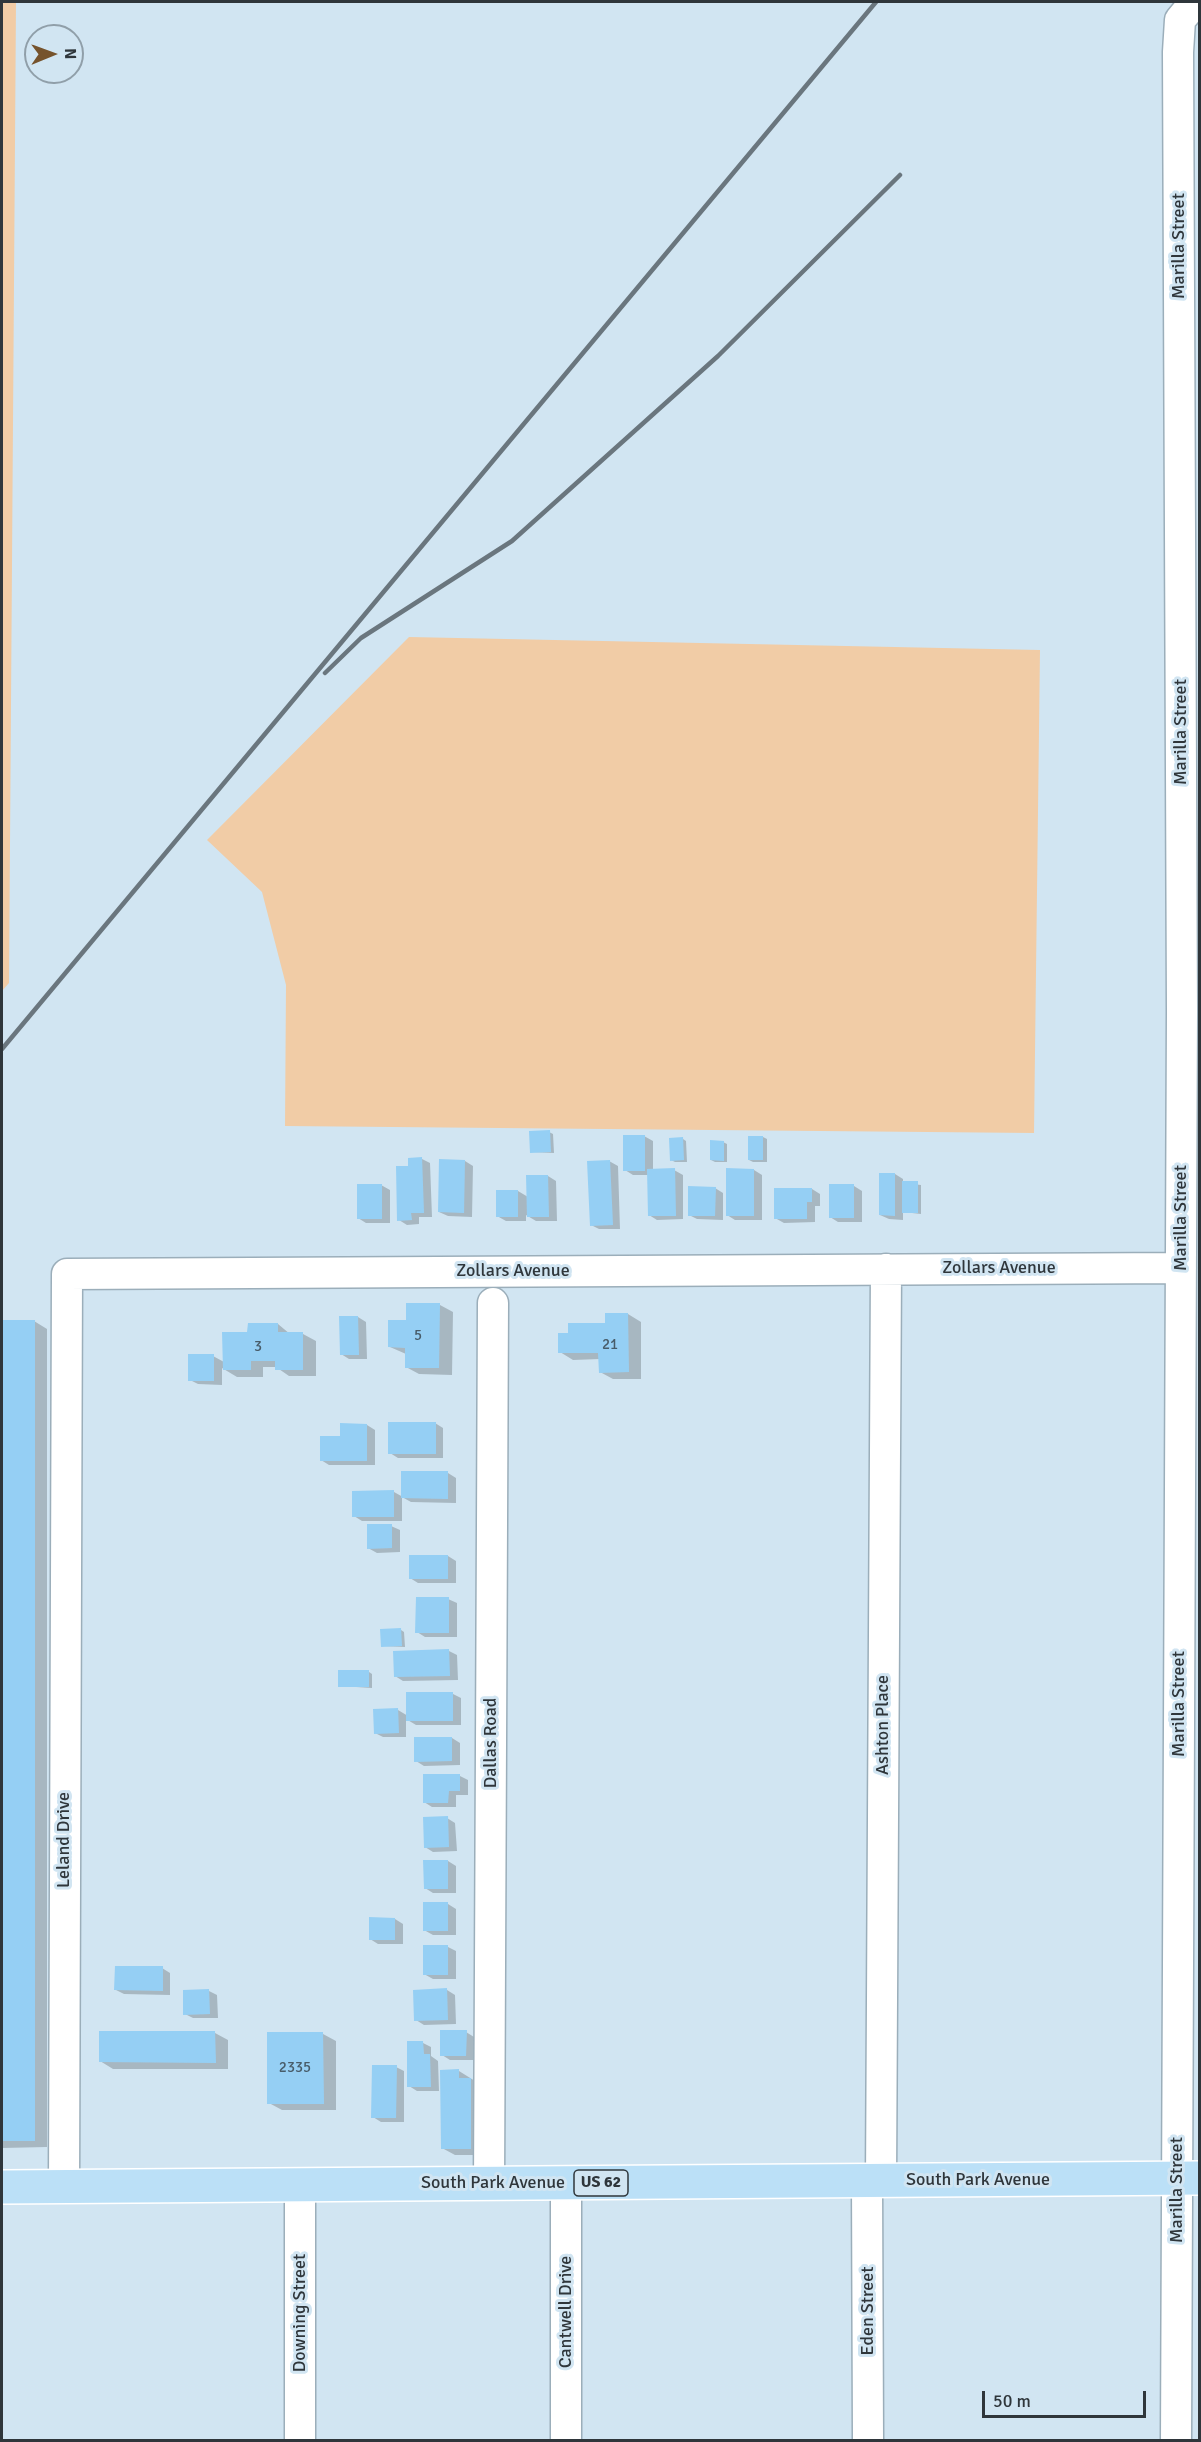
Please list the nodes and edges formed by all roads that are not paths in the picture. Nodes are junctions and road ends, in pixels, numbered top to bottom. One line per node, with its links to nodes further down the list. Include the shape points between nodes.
1 (1195, 2): 2 (street, Marilla Street, via 1180,20 1178,52)
2 (1181, 1268): 3 (street, Zollars Avenue); 6 (street, Marilla Street)
3 (886, 1269): 5 (street, Zollars Avenue, via 67,1274); 7 (street, Ashton Place)
4 (493, 1303): 9 (street, Dallas Road)
5 (66, 1495): 11 (street, Leland Drive)
6 (1188, 2178): 7 (main road, South Park Avenue / US 62); 16 (street, Marilla Street)
7 (874, 2181): 8 (main road, South Park Avenue / US 62); 15 (street, Eden Street)
8 (566, 2183): 9 (main road, South Park Avenue / US 62); 14 (street, Cantwell Drive)
9 (489, 2184): 10 (main road, South Park Avenue / US 62)
10 (300, 2185): 11 (main road, South Park Avenue / US 62); 13 (street, Downing Street)
11 (64, 2186): 12 (main road, South Park Avenue / US 62)
12 (2, 2187)
13 (300, 2440)
14 (566, 2440)
15 (868, 2440)
16 (1176, 2440)

